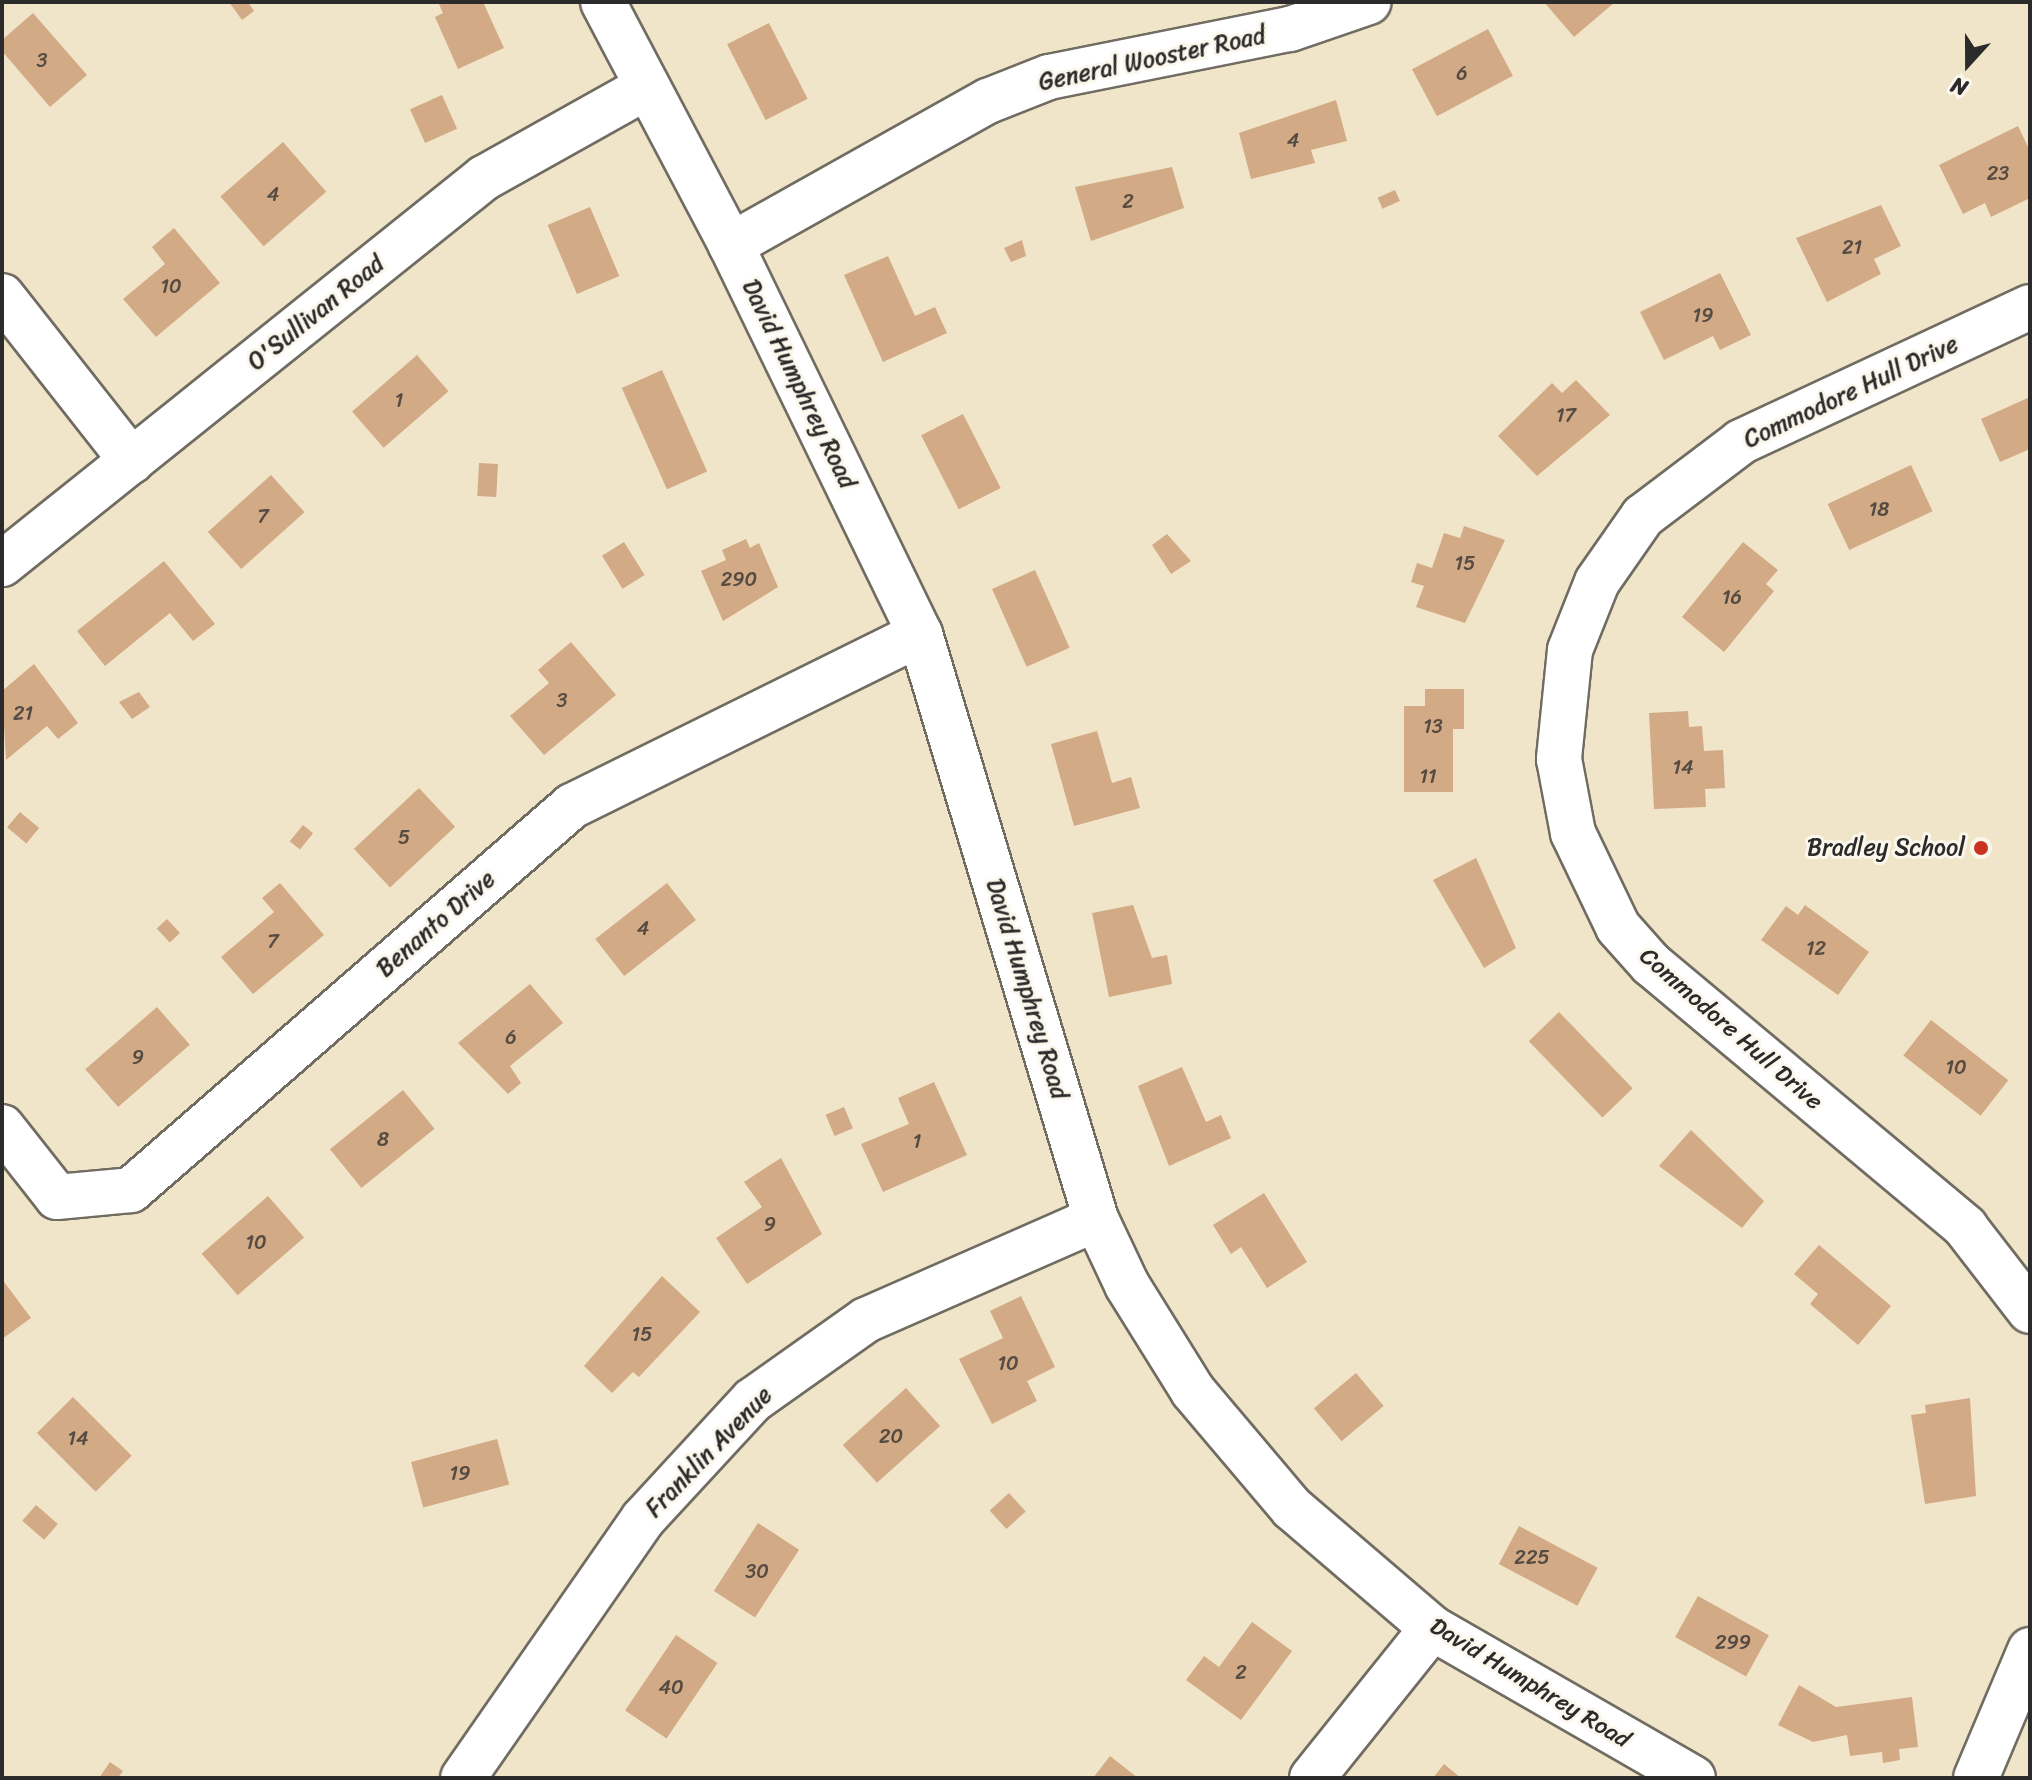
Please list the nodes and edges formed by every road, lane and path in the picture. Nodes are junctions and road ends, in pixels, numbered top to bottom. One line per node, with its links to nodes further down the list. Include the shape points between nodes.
1 (603, 2): 3 (street, David Humphrey Road)
2 (1369, 2): 4 (street, General Wooster Road, via 1290,29 1037,82 988,101)
3 (647, 87): 4 (street, David Humphrey Road); 7 (street, O'Sullivan Road, via 484,178)
4 (731, 245): 9 (street, David Humphrey Road)
5 (2, 296): 7 (street)
6 (2030, 307): 12 (street, Commodore Hull Drive, via 1741,442 1643,516 1597,582 1570,650 1559,759 1573,833 1618,927 1651,964 1965,1227)
7 (132, 461): 8 (street, O'Sullivan Road)
8 (2, 564)
9 (920, 634): 10 (street, Benanto Drive, via 572,806 131,1190 57,1197); 11 (street, David Humphrey Road)
10 (2, 1127)
11 (1096, 1219): 13 (street, David Humphrey Road, via 1127,1285 1193,1391 1292,1508); 15 (street, Franklin Avenue, via 866,1320 753,1400 643,1519)
12 (2030, 1311)
13 (1432, 1628): 16 (street); 17 (street, David Humphrey Road)
14 (2030, 1650): 18 (street)
15 (463, 1778)
16 (1312, 1778)
17 (1693, 1778)
18 (1976, 1778)

